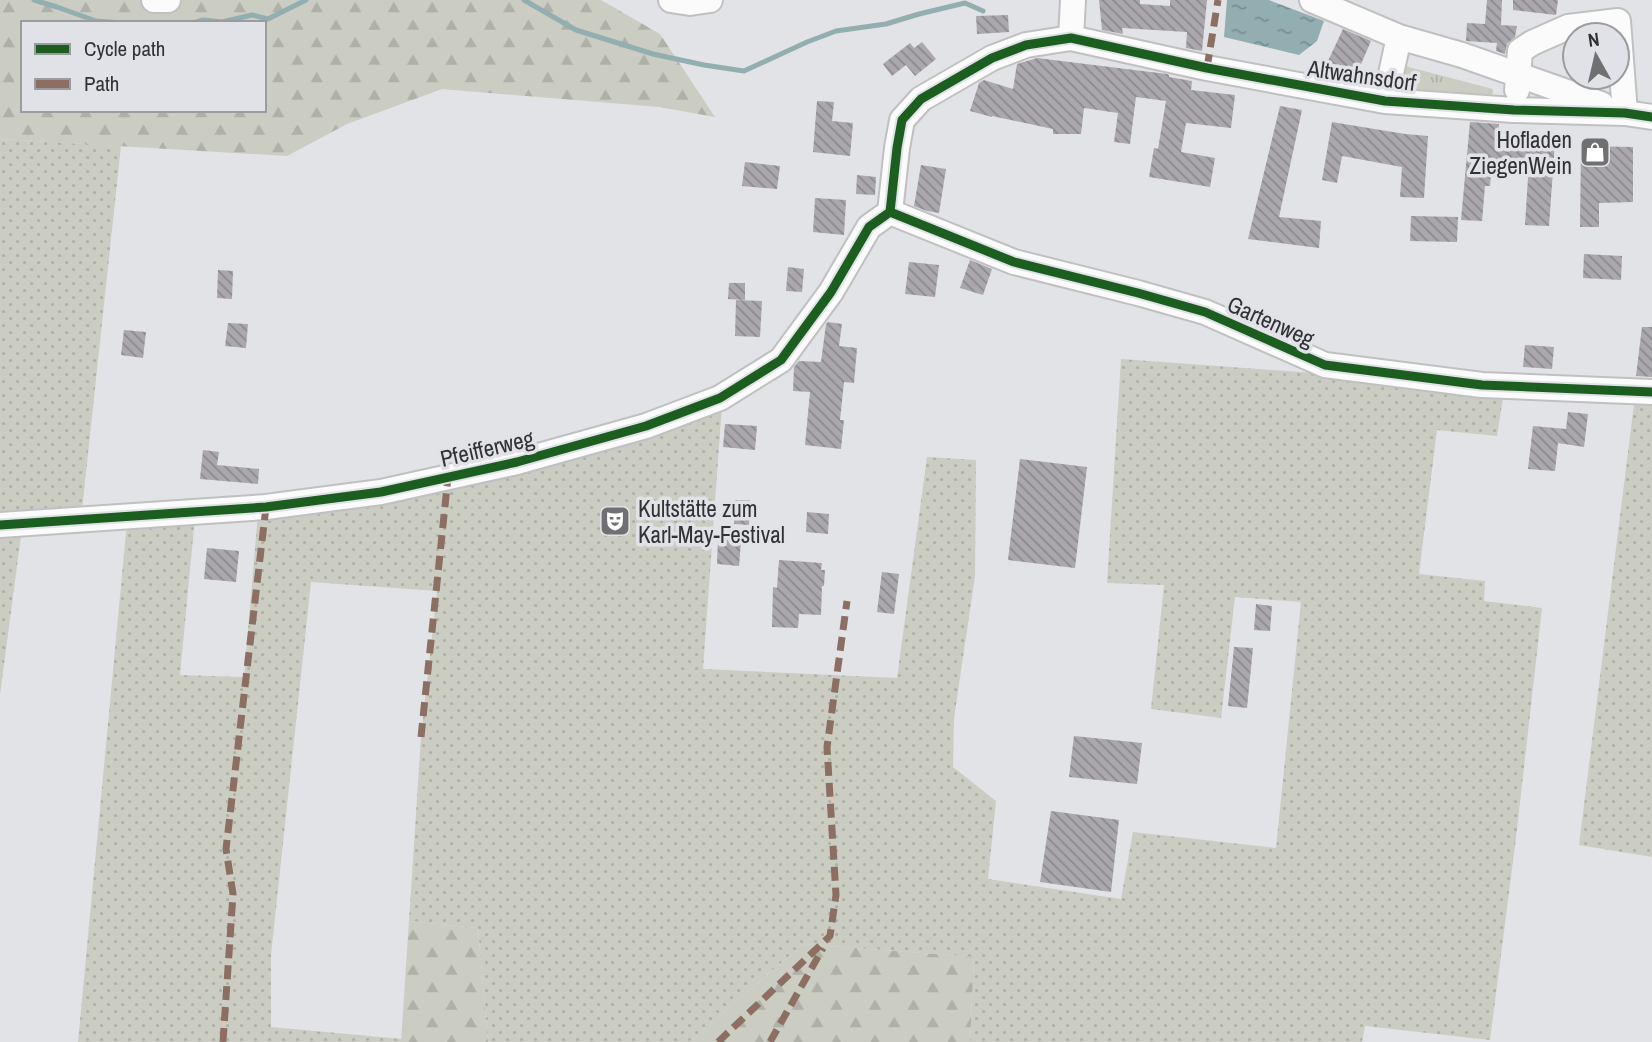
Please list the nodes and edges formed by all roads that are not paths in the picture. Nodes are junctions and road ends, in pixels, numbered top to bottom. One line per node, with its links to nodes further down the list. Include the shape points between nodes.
1 (154, 0): 2 (street)
2 (168, 0)
3 (671, 0): 4 (street)
4 (710, 0)
5 (1073, 0): 8 (street)
6 (1312, 0): 7 (street, Altwahnsdorf)
7 (1399, 37): 9 (street, Altwahnsdorf); 10 (street, Altwahnsdorf)
8 (1071, 38): 10 (street, Altwahnsdorf); 14 (street, via 1026,45 992,58 921,99 902,120)
9 (1519, 76): 11 (street); 12 (street, Altwahnsdorf); 12 (street, via 1520,51 1532,44 1568,27 1618,21)
10 (1385, 101): 11 (street, Altwahnsdorf)
11 (1514, 110): 12 (street, Altwahnsdorf)
12 (1625, 113): 13 (street, Altwahnsdorf)
13 (1652, 117)
14 (890, 212): 15 (street, Gartenweg, via 1014,262 1205,312 1325,365 1482,385); 16 (street, Pfeifferweg, via 869,227 831,292 781,359 720,398 646,426 517,462 381,492 266,507)
15 (1652, 393)
16 (0, 525)

